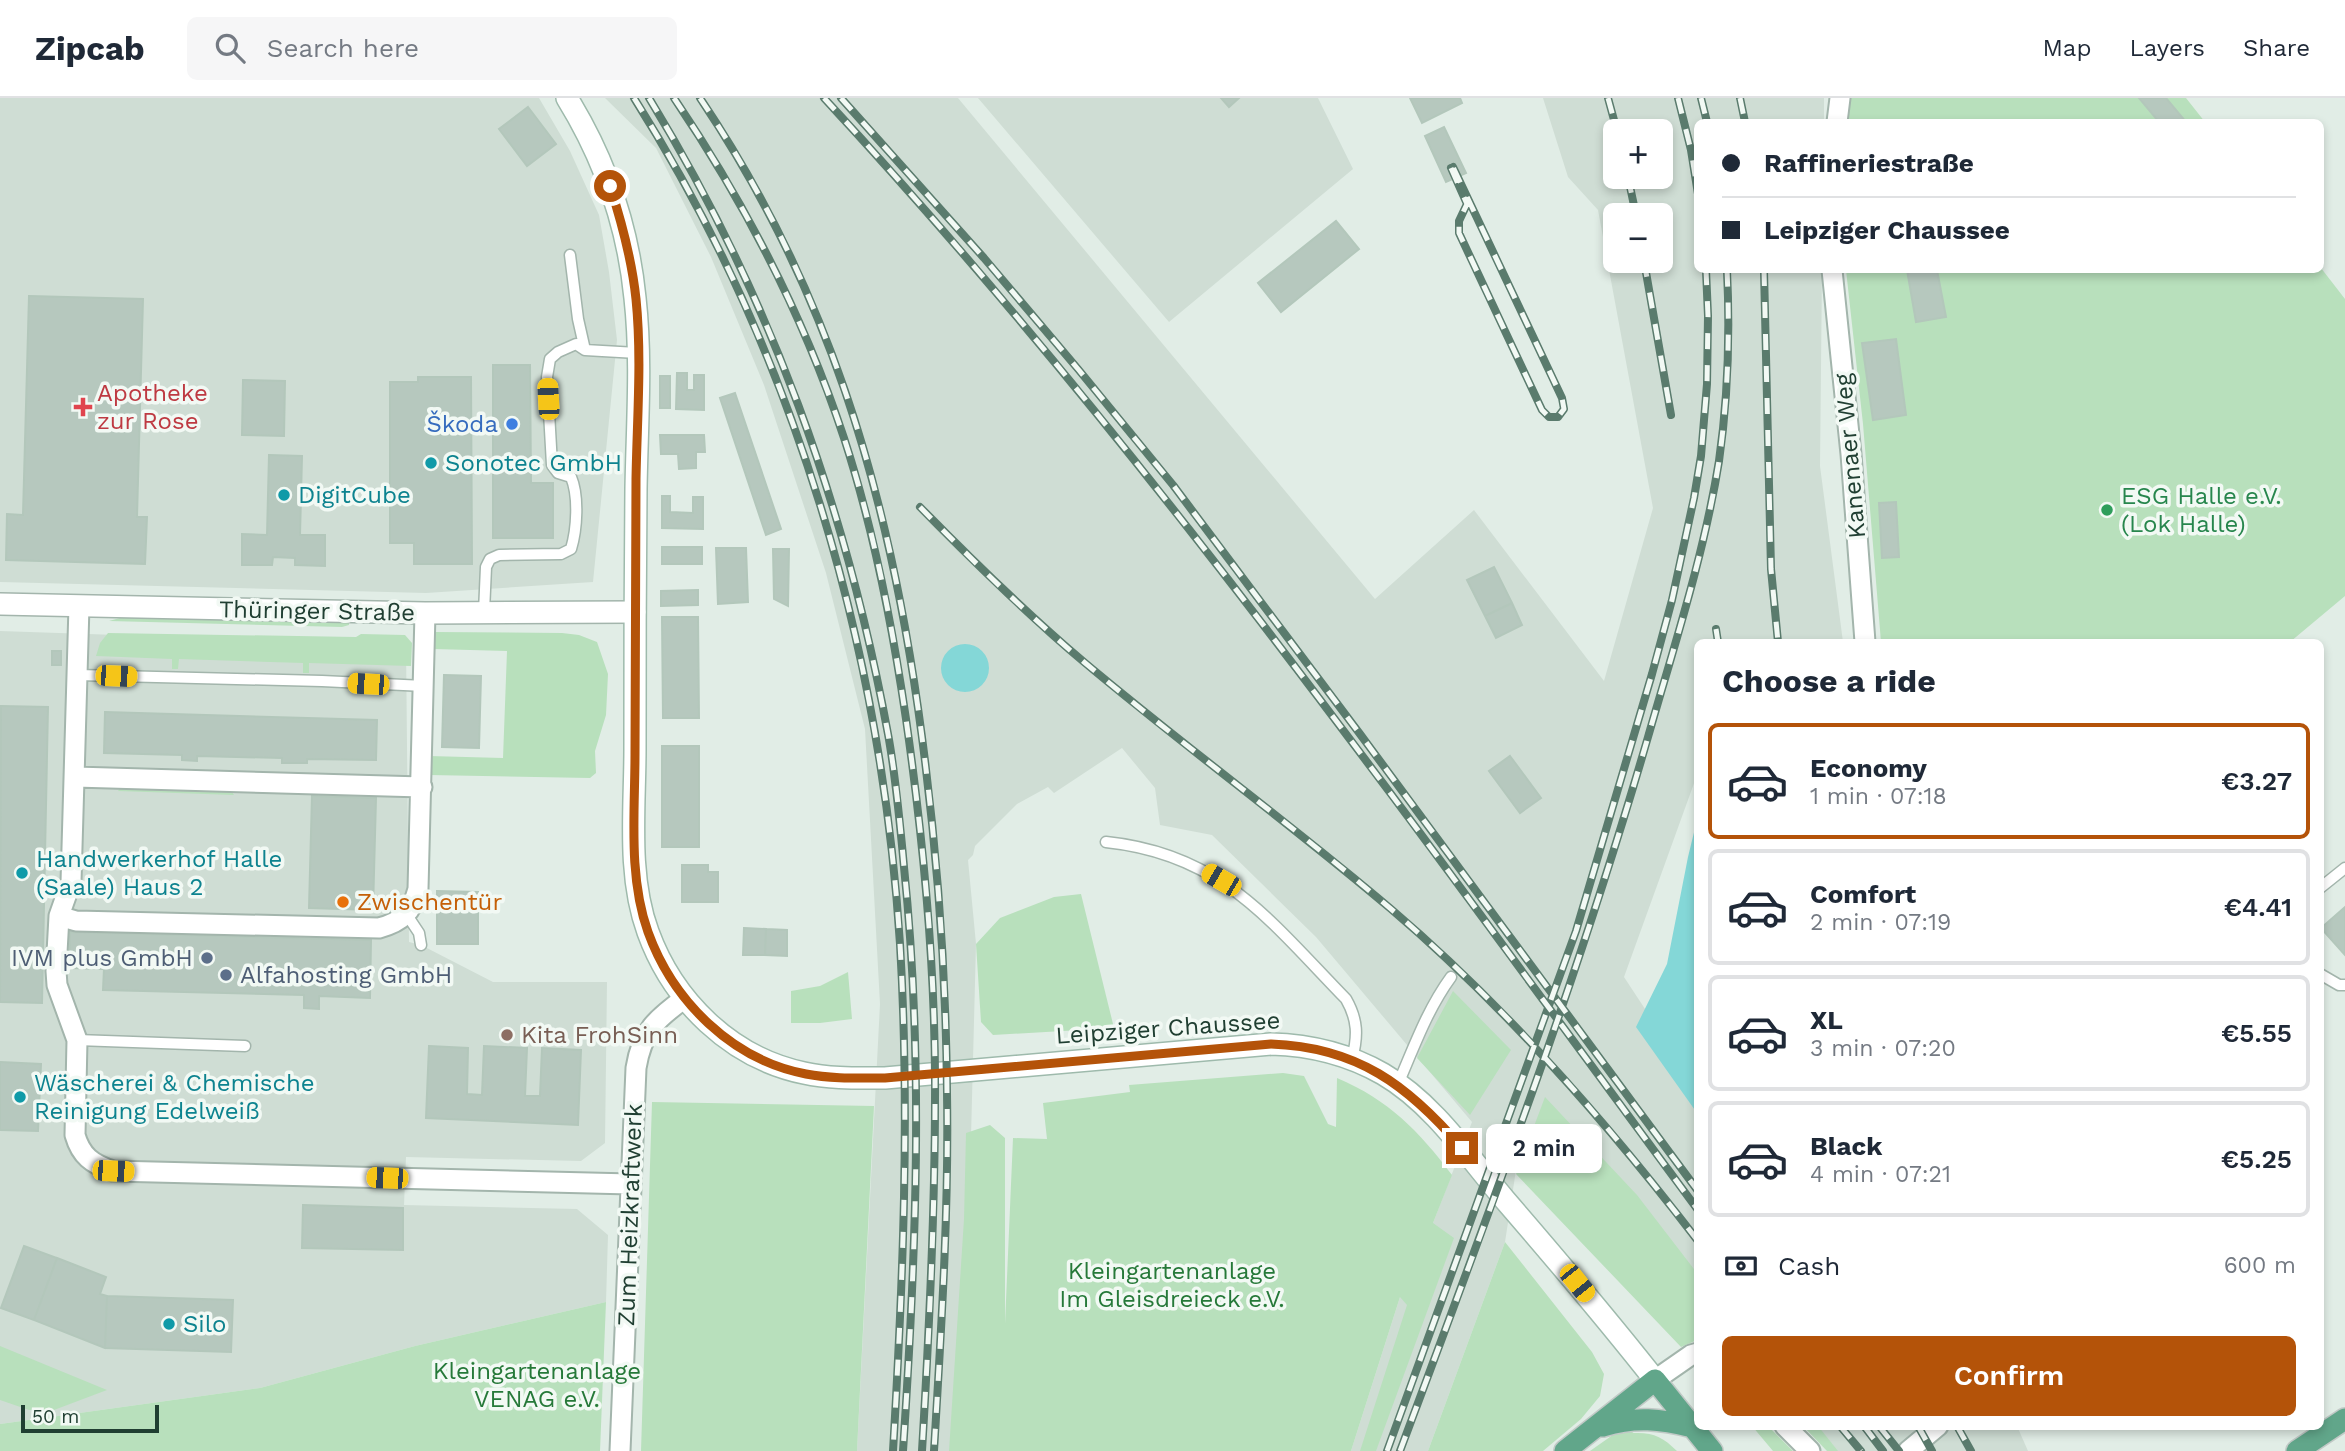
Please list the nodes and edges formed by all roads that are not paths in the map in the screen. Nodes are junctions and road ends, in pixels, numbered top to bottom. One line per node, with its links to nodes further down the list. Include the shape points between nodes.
1 (567, 98): 7 (main road, Leipziger Chaussee, via 605,172 625,238 636,301)
2 (1840, 98): 3 (street)
3 (1837, 119)
4 (570, 255): 6 (lane)
5 (1832, 273): 13 (street, Kanenaer Weg)
6 (584, 350): 7 (lane); 10 (lane, via 576,344 558,352 550,359 547,377 552,465 558,473 571,477 575,486 571,549 561,554 490,559)
7 (637, 353): 11 (main road, Leipziger Chaussee)
8 (0, 604): 9 (main road, Thüringer Straße)
9 (79, 606): 12 (main road, Thüringer Straße); 14 (street)
10 (484, 612): 11 (main road, Thüringer Straße); 12 (main road, Thüringer Straße)
11 (635, 612): 27 (main road, Leipziger Chaussee, via 638,888 651,940)
12 (425, 613): 15 (street)
13 (1864, 639)
14 (77, 675): 15 (lane); 16 (street)
15 (424, 686): 17 (street)
16 (75, 777): 17 (street); 22 (street, via 71,882)
17 (422, 787): 21 (street, via 418,889)
18 (1106, 842): 30 (lane, via 1158,851 1199,867 1259,910 1346,999 1356,1021)
19 (2345, 868): 20 (lane)
20 (2324, 885)
21 (407, 915): 22 (street, via 379,928 76,921); 23 (lane)
22 (59, 916): 28 (street, via 57,985)
23 (421, 945)
24 (2324, 976): 26 (lane)
25 (1451, 977): 31 (lane, via 1425,1020)
26 (2345, 985)
27 (685, 998): 30 (main road, Leipziger Chaussee, via 707,1023 757,1056 803,1073 833,1078 885,1078 1271,1044 1313,1047); 32 (street, Zum Heizkraftwerk, via 656,1020 639,1048)
28 (76, 1040): 29 (lane); 32 (street, via 78,1147 94,1165 113,1171)
29 (245, 1046)
30 (1351, 1059): 31 (main road, Leipziger Chaussee)
31 (1398, 1085): 34 (main road, Leipziger Chaussee, via 1449,1133)
32 (631, 1184): 41 (street, Zum Heizkraftwerk)
33 (1694, 1354): 34 (street)
34 (1655, 1380): 36 (main road, Leipziger Chaussee); 37 (main road)
35 (2345, 1419): 46 (main road)
36 (1693, 1427): 37 (main road, via 1640,1418)
37 (1594, 1428): 42 (main road)
38 (1695, 1430): 43 (main road, Leipziger Chaussee)
39 (1789, 1430): 44 (street)
40 (1933, 1430): 45 (street)
41 (620, 1451)
42 (1565, 1451)
43 (1712, 1451)
44 (1810, 1451)
45 (1908, 1451)
46 (2297, 1451)

